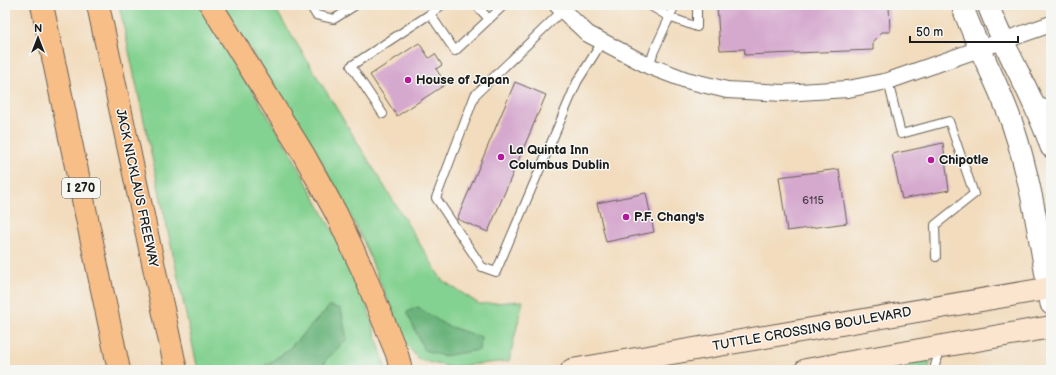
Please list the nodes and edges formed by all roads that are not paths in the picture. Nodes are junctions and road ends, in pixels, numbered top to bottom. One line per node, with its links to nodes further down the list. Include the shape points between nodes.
1 (42, 5): 32 (highway, I 270)
2 (98, 5): 33 (highway, JACK NICKLAUS FREEWAY)
3 (211, 5): 34 (highway, via 304,155 336,213 363,271)
4 (310, 5): 5 (lane, via 316,14 334,19)
5 (356, 5)
6 (442, 5): 15 (lane)
7 (476, 5): 17 (lane)
8 (504, 5): 17 (lane)
9 (649, 5): 16 (lane)
10 (675, 5): 16 (lane)
11 (697, 5): 16 (lane, via 697,27)
12 (962, 5): 21 (street)
13 (988, 5): 19 (street)
14 (560, 8): 20 (street, via 588,34); 20 (lane, via 475,95 436,198 482,267 496,272 577,82)
15 (430, 14): 17 (lane, via 455,51); 26 (lane, via 351,66)
16 (669, 17): 22 (lane)
17 (489, 19)
18 (1051, 24): 19 (street)
19 (1003, 41): 21 (street); 24 (street)
20 (602, 42): 22 (street)
21 (980, 50): 23 (street); 29 (street, via 1021,151 1030,185)
22 (649, 66): 23 (street, via 686,80 727,90 783,93 848,89)
23 (888, 81): 28 (lane, via 901,134 949,121 974,194 935,225)
24 (1032, 98): 25 (lane); 27 (street)
25 (1051, 106)
26 (383, 114)
27 (1051, 148)
28 (936, 257)
29 (1050, 294): 35 (main road, TUTTLE CROSSING BOULEVARD)
30 (1051, 327): 31 (main road)
31 (943, 346): 36 (main road); 37 (lane)
32 (120, 370)
33 (176, 370)
34 (401, 370)
35 (572, 370)
36 (813, 370)
37 (934, 370)

